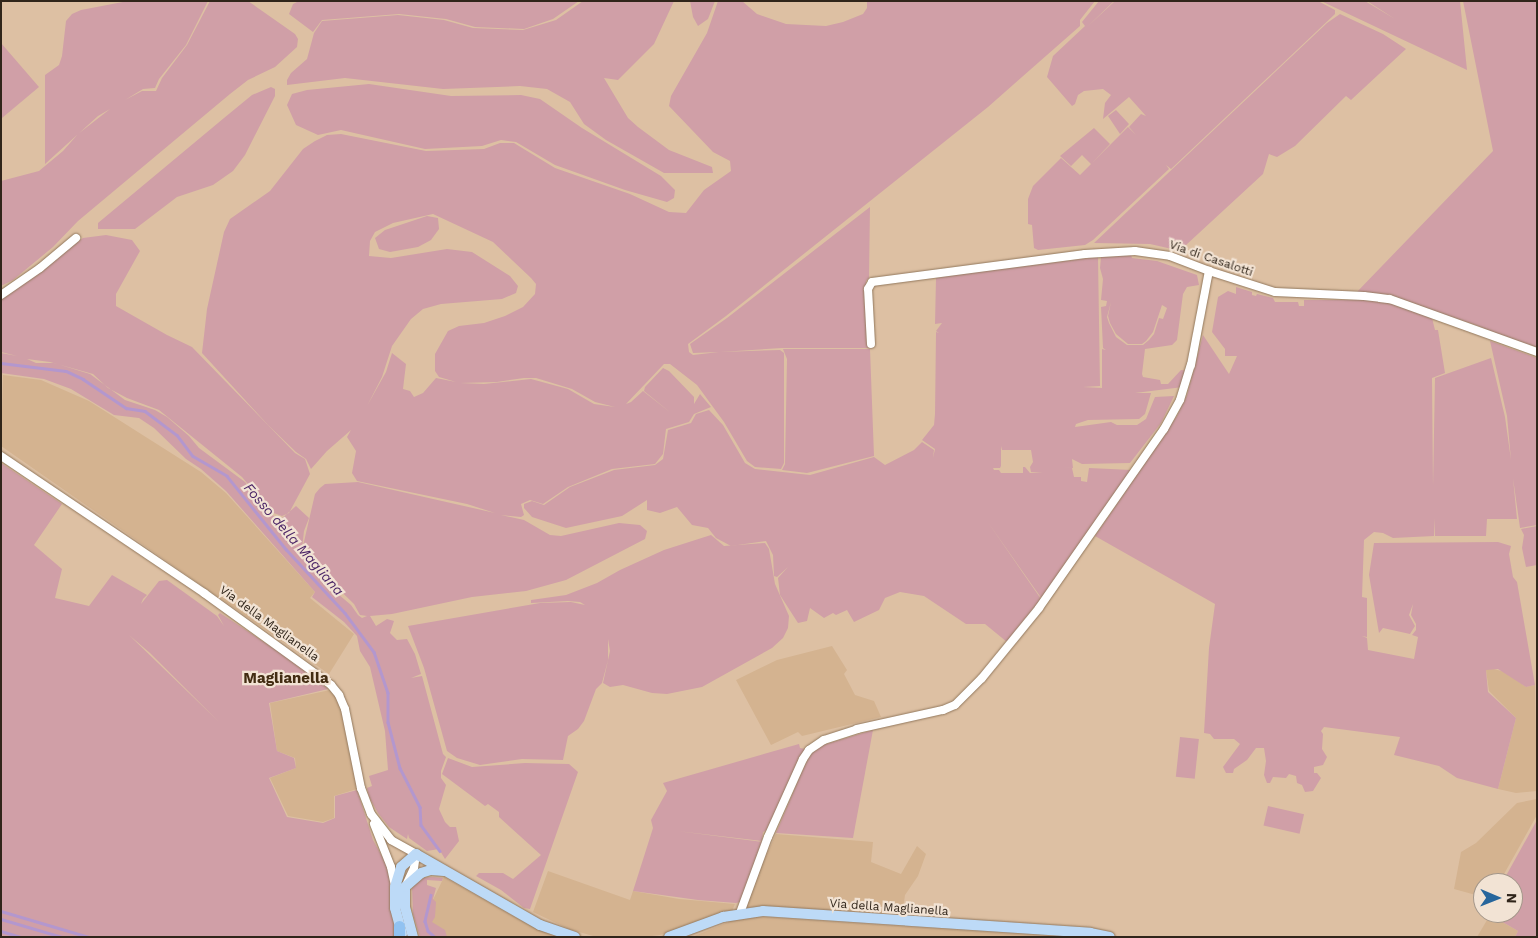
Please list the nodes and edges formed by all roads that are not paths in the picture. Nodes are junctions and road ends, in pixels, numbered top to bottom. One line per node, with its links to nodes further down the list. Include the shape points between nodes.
1 (76, 238): 3 (street)
2 (1209, 271): 4 (street, Via di Casalotti, via 1161,254 1121,251 875,281 868,289); 5 (street, Via di Casalotti, via 1275,292 1390,299); 11 (street, via 1191,365 1180,400 1164,429 1039,608 982,678 955,705 857,729 818,743 809,750 768,837)
3 (1, 296)
4 (871, 344)
5 (1537, 352)
6 (1, 456): 7 (street, Via della Maglianella, via 204,593 331,685 345,709 361,788)
7 (372, 817): 8 (street, Via della Maglianella, via 391,840); 10 (street, via 378,839)
8 (416, 854): 9 (main road, Via della Maglianella); 10 (main road, via 401,867)
9 (447, 871): 10 (main road, via 426,871); 14 (main road, Via della Maglianella, via 540,925)
10 (400, 887): 12 (main road); 13 (main road)
11 (740, 913): 15 (main road, Via della Maglianella); 16 (main road, Via della Maglianella, via 768,911)
12 (400, 933)
13 (414, 937)
14 (575, 937)
15 (670, 937)
16 (1110, 937)

